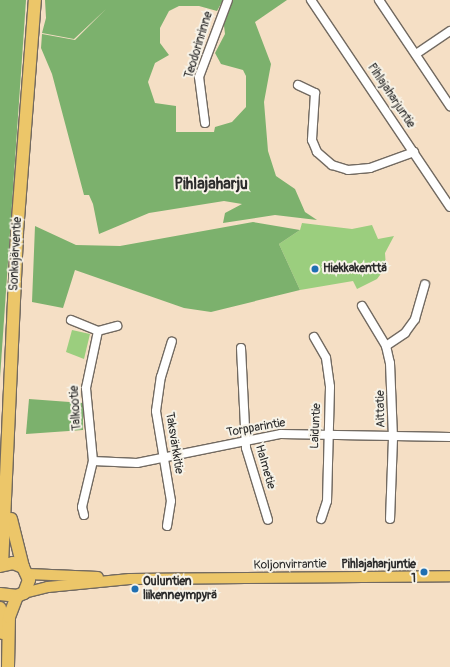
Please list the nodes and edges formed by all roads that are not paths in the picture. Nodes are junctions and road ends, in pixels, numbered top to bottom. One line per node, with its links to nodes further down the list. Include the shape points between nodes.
1 (35, 0): 27 (highway, Sonkajärventie, via 17,232)
2 (228, 0): 9 (street, Teodorinrinne, via 199,77)
3 (311, 0): 10 (street, Pihlajaharjuntie)
4 (379, 0): 6 (street)
5 (450, 31): 6 (street)
6 (416, 54): 8 (street)
7 (298, 85): 10 (street, via 315,93 312,140 317,152 332,165 348,170 370,168 403,159)
8 (450, 106)
9 (205, 123)
10 (414, 152): 11 (street, Pihlajaharjuntie)
11 (450, 207)
12 (425, 284): 19 (street, via 415,319 405,333)
13 (362, 306): 19 (street, Aittatie)
14 (71, 320): 16 (street)
15 (117, 326): 16 (street)
16 (98, 331): 26 (street, Talkootie, via 86,388)
17 (314, 336): 21 (street, Laiduntie, via 323,350 329,374)
18 (172, 342): 25 (street, Taksvärkkitie, via 157,399)
19 (386, 346): 23 (street, Aittatie, via 392,375)
20 (241, 348): 24 (street, Halmetie)
21 (327, 434): 23 (street, Torpparintie); 24 (street, Torpparintie, via 281,434); 29 (street, Laiduntie, via 327,501)
22 (450, 437): 23 (street, Torpparintie)
23 (393, 438): 30 (street, Aittatie)
24 (245, 441): 25 (street, Torpparintie); 31 (street, Halmetie)
25 (164, 458): 26 (street, Torpparintie, via 122,464); 32 (street, Taksvärkkitie, via 171,501)
26 (93, 461): 28 (street, Talkootie, via 82,507)
27 (7, 509): 33 (highway, Sonkajärventie); 34 (highway, Sonkajärventie)
28 (84, 515)
29 (321, 519)
30 (390, 519)
31 (268, 520)
32 (167, 526)
33 (1, 565): 34 (highway)
34 (25, 570): 36 (main road, Koljonvirrantie); 38 (highway)
35 (450, 576): 36 (main road, Koljonvirrantie)
36 (130, 579): 38 (main road, Koljonvirrantie, via 48,587)
37 (0, 594): 38 (highway)
38 (21, 594): 41 (highway, via 9,617)
39 (0, 608): 40 (highway)
40 (2, 667)
41 (8, 667)

